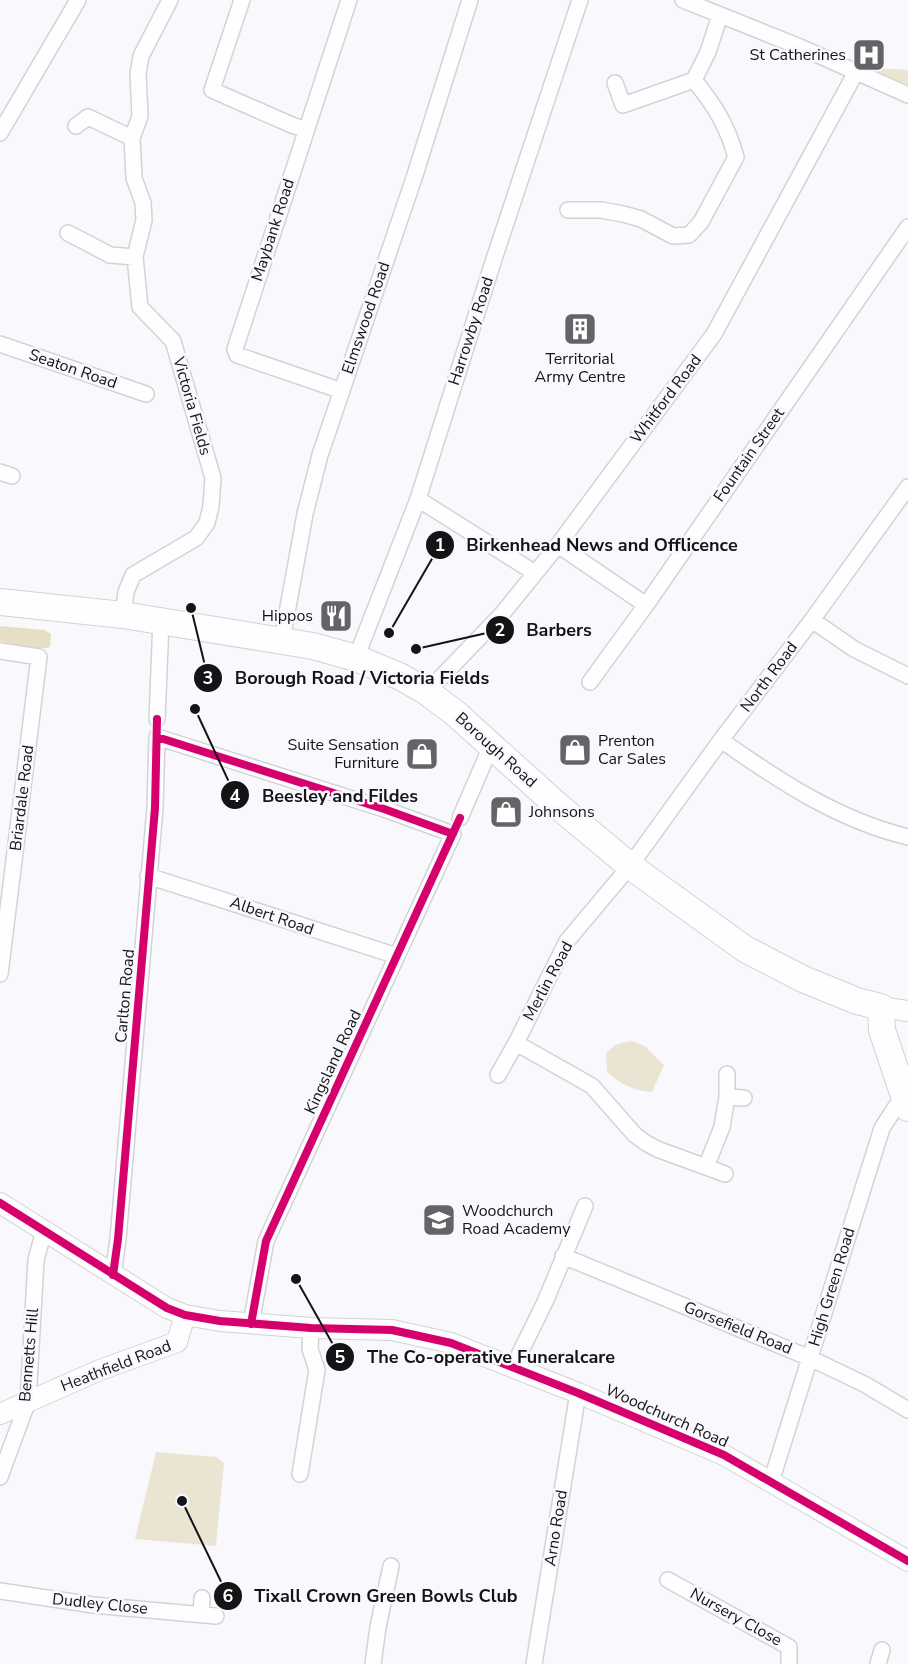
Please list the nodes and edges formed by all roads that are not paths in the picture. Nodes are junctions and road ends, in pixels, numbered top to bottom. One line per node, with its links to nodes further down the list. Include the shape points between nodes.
1 (78, 0): 15 (street)
2 (170, 0): 16 (street, Victoria Fields, via 141,56 140,116)
3 (242, 0): 14 (street, via 212,90)
4 (349, 0): 14 (street, Maybank Road)
5 (470, 0): 22 (street, Elmswood Road)
6 (580, 0): 25 (street, Harrowby Road)
7 (683, 0): 8 (street)
8 (720, 15): 9 (street); 10 (street)
9 (856, 72): 12 (street); 26 (street, Whitford Road, via 714,334)
10 (694, 80): 11 (street, via 623,105); 17 (street, via 722,117 736,157 701,222 689,235 673,236 623,214)
11 (615, 83)
12 (908, 95)
13 (76, 126): 16 (street, via 88,117)
14 (306, 129): 22 (street, Maybank Road, via 235,349 237,355)
15 (0, 133)
16 (132, 138): 20 (street, Victoria Fields, via 134,178 144,220)
17 (568, 210)
18 (908, 227): 29 (street, Fountain Street)
19 (68, 233): 20 (street, via 110,255)
20 (135, 257): 30 (street, Victoria Fields, via 140,308 173,341 213,478 207,523 196,538 133,575)
21 (0, 344): 23 (street, Seaton Road)
22 (342, 391): 33 (street, Elmswood Road, via 305,514)
23 (146, 394)
24 (907, 491): 31 (street, North Road)
25 (418, 499): 27 (street); 35 (street, Harrowby Road)
26 (558, 544): 27 (street, Whitford Road); 29 (street)
27 (535, 573): 38 (street, Whitford Road, via 502,614)
28 (0, 602): 30 (highway, Borough Road)
29 (646, 605): 37 (street, Fountain Street)
30 (123, 615): 32 (highway, Borough Road)
31 (812, 620): 36 (street, via 854,649); 40 (street, North Road)
32 (161, 621): 33 (highway, Borough Road); 39 (street)
33 (282, 640): 35 (highway, Borough Road)
34 (0, 651): 48 (street, Briardale Road, via 39,657)
35 (356, 658): 38 (highway, Borough Road)
36 (908, 676)
37 (590, 682)
38 (427, 692): 41 (highway, Borough Road)
39 (157, 719)
40 (721, 740): 44 (street, via 779,781 826,806 853,820); 45 (street, North Road)
41 (491, 746): 42 (street); 45 (highway, Borough Road)
42 (460, 818)
43 (453, 834): 46 (street, Carlton Road, via 384,808 157,737); 47 (street, Kingsland Road)
44 (908, 837)
45 (630, 866): 49 (highway, Borough Road, via 745,949 803,978); 51 (street, Merlin Road, via 567,941)
46 (148, 876): 47 (street, Albert Road); 63 (street, Carlton Road)
47 (397, 956): 65 (street, Kingsland Road, via 266,1241)
48 (0, 974)
49 (881, 1007): 50 (street, Borough Road); 56 (highway, via 882,1030)
50 (908, 1011)
51 (516, 1043): 53 (street, Merlin Road); 57 (street, via 592,1086 646,1143)
52 (727, 1074): 54 (street)
53 (498, 1075)
54 (727, 1097): 55 (street); 57 (street, via 722,1127)
55 (744, 1098)
56 (906, 1102): 67 (street, High Green Road, via 882,1128)
57 (706, 1167): 58 (street)
58 (724, 1174)
59 (0, 1203): 61 (street, Woodchurch Road)
60 (585, 1206): 62 (street)
61 (44, 1230): 63 (street, Woodchurch Road); 70 (street, Bennetts Hill, via 36,1260)
62 (563, 1256): 67 (street, Gorsefield Road); 68 (street)
63 (113, 1275): 64 (street, Woodchurch Road)
64 (185, 1315): 65 (street, Woodchurch Road); 70 (street, Heathfield Road, via 177,1342)
65 (250, 1324): 66 (street, Woodchurch Road)
66 (311, 1328): 68 (street, Woodchurch Road, via 392,1330 451,1343); 73 (street, via 310,1349 316,1370)
67 (810, 1358): 71 (street, Gorsefield Road); 75 (street, High Green Road)
68 (513, 1367): 69 (street, Woodchurch Road)
69 (578, 1393): 75 (street, Woodchurch Road, via 724,1455); 82 (street, Arno Road)
70 (28, 1401): 72 (street); 74 (street, Bennetts Hill)
71 (908, 1410)
72 (0, 1414)
73 (300, 1474)
74 (0, 1477)
75 (771, 1482): 76 (street, Woodchurch Road)
76 (908, 1561)
77 (391, 1566): 81 (street)
78 (668, 1580): 83 (street, Nursery Close, via 789,1647)
79 (0, 1591): 80 (street, Dudley Close, via 208,1616)
80 (202, 1598)
81 (373, 1664)
82 (534, 1664)
83 (789, 1664)

